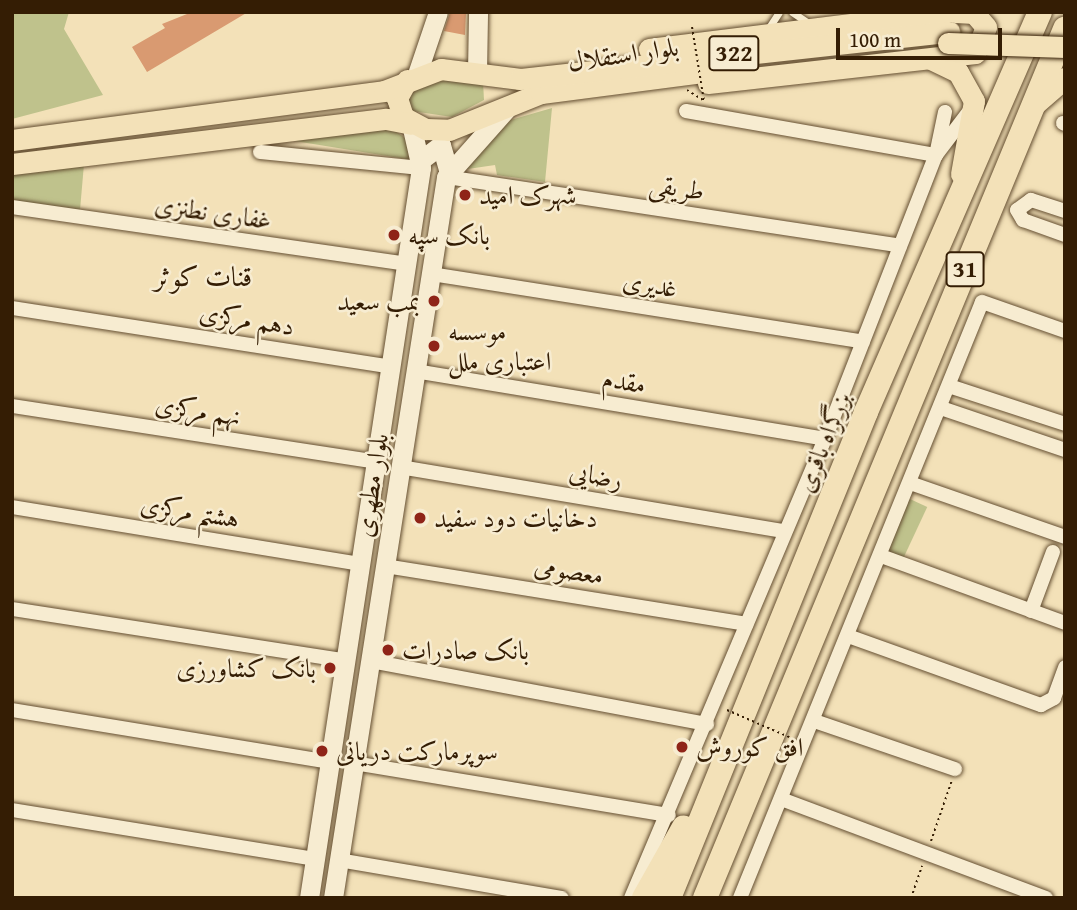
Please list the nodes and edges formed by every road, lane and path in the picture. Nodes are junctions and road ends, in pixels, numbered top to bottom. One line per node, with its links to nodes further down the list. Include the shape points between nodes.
1 (438, 12): 16 (main road)
2 (478, 12): 15 (main road)
3 (779, 12): 11 (lane)
4 (793, 12): 9 (lane)
5 (1040, 12): 33 (highway, بزرگراه باقری / 31)
6 (924, 13): 7 (main road); 9 (main road)
7 (950, 25): 12 (main road, بلوار استقلال / 322); 13 (main road, بلوار استقلال / 322, bridge); 14 (main road, via 981,19 987,36 980,50); 19 (main road, بلوار استقلال / 322)
8 (692, 27): 18 (path, bridge, via 704,101)
9 (815, 27): 11 (main road)
10 (1065, 29): 23 (highway, 31)
11 (766, 31): 19 (main road, via 552,61)
12 (1065, 36)
13 (1065, 47)
14 (919, 56): 18 (main road); 21 (main road, via 958,72)
15 (477, 72): 16 (main road); 19 (main road)
16 (412, 77): 20 (main road, via 384,91); 25 (main road, via 397,103)
17 (1065, 78): 23 (main road)
18 (681, 86): 19 (main road)
19 (518, 94): 25 (main road, via 462,128); 32 (main road)
20 (339, 97): 26 (main road, via 349,101 350,111); 27 (main road)
21 (974, 101): 29 (street); 33 (main road)
22 (686, 111): 29 (street)
23 (1029, 111): 51 (highway, 31)
24 (945, 112): 29 (street)
25 (411, 124): 26 (main road, via 386,119); 31 (main road)
26 (331, 125): 30 (main road)
27 (12, 140)
28 (260, 152): 31 (street)
29 (936, 155): 37 (street)
30 (12, 164)
31 (421, 164): 32 (main road, via 441,145); 38 (main road, بلوار مطهری)
32 (447, 174): 37 (street, طریقی); 39 (main road, بلوار مطهری)
33 (955, 201): 49 (highway, بزرگراه باقری / 31)
34 (12, 207): 38 (street, غفاری نطنزی)
35 (1065, 211): 36 (street, via 1031,200 1018,206 1023,220)
36 (1065, 235)
37 (900, 246): 42 (street)
38 (406, 264): 43 (main road, بلوار مطهری)
39 (430, 274): 42 (street, غدیری); 44 (main road, بلوار مطهری)
40 (12, 307): 43 (street, دهم مرکزی)
41 (1065, 331): 45 (street, via 982,302)
42 (863, 342): 50 (street)
43 (391, 367): 53 (main road, بلوار مطهری)
44 (415, 371): 50 (street, مقدم); 54 (main road, بلوار مطهری)
45 (949, 386): 47 (street); 48 (street)
46 (12, 406): 53 (street, نهم مرکزی)
47 (941, 408): 52 (street); 55 (street)
48 (1065, 424)
49 (859, 430): 51 (highway, via 866,451 873,453); 56 (highway, بزرگراه باقری / 31)
50 (825, 439): 59 (street)
51 (896, 439): 58 (highway, 31)
52 (1065, 450)
53 (376, 462): 63 (main road, بلوار مطهری)
54 (400, 467): 59 (street, رضایی); 64 (main road, بلوار مطهری)
55 (910, 483): 60 (street); 62 (street)
56 (833, 494): 58 (highway, via 855,492); 81 (highway, بزرگراه باقری / 31)
57 (12, 508): 63 (street, هشتم مرکزی)
58 (867, 511): 95 (highway, 31)
59 (784, 531): 68 (street)
60 (1065, 537)
61 (1053, 552): 66 (street)
62 (881, 556): 66 (street); 69 (street)
63 (360, 564): 70 (main road, بلوار مطهری)
64 (385, 565): 68 (street, معصومی); 71 (main road, بلوار مطهری)
65 (12, 609): 70 (street)
66 (1031, 611): 67 (street)
67 (1065, 623)
68 (746, 624): 76 (street)
69 (848, 636): 72 (street, via 1041,705 1054,698); 75 (street)
70 (346, 661): 78 (main road, بلوار مطهری)
71 (370, 661): 76 (street); 79 (main road, بلوار مطهری)
72 (1065, 667)
73 (12, 710): 78 (street)
74 (727, 710): 77 (path, bridge)
75 (814, 721): 80 (street); 82 (street)
76 (707, 724): 84 (street)
77 (789, 737)
78 (330, 762): 86 (main road, بلوار مطهری)
79 (354, 763): 84 (street); 87 (main road, بلوار مطهری)
80 (955, 769): 85 (path)
81 (715, 783): 93 (highway); 94 (highway, بزرگراه باقری / 31)
82 (781, 799): 85 (street); 88 (street)
83 (12, 810): 86 (street)
84 (668, 815): 92 (street)
85 (926, 853): 96 (path); 97 (street)
86 (315, 859): 89 (main road, بلوار مطهری)
87 (338, 860): 90 (main road, بلوار مطهری); 91 (street)
88 (745, 896)
89 (310, 898)
90 (333, 898)
91 (562, 898)
92 (631, 898)
93 (644, 898)
94 (669, 898)
95 (705, 898)
96 (911, 898)
97 (1046, 898)

